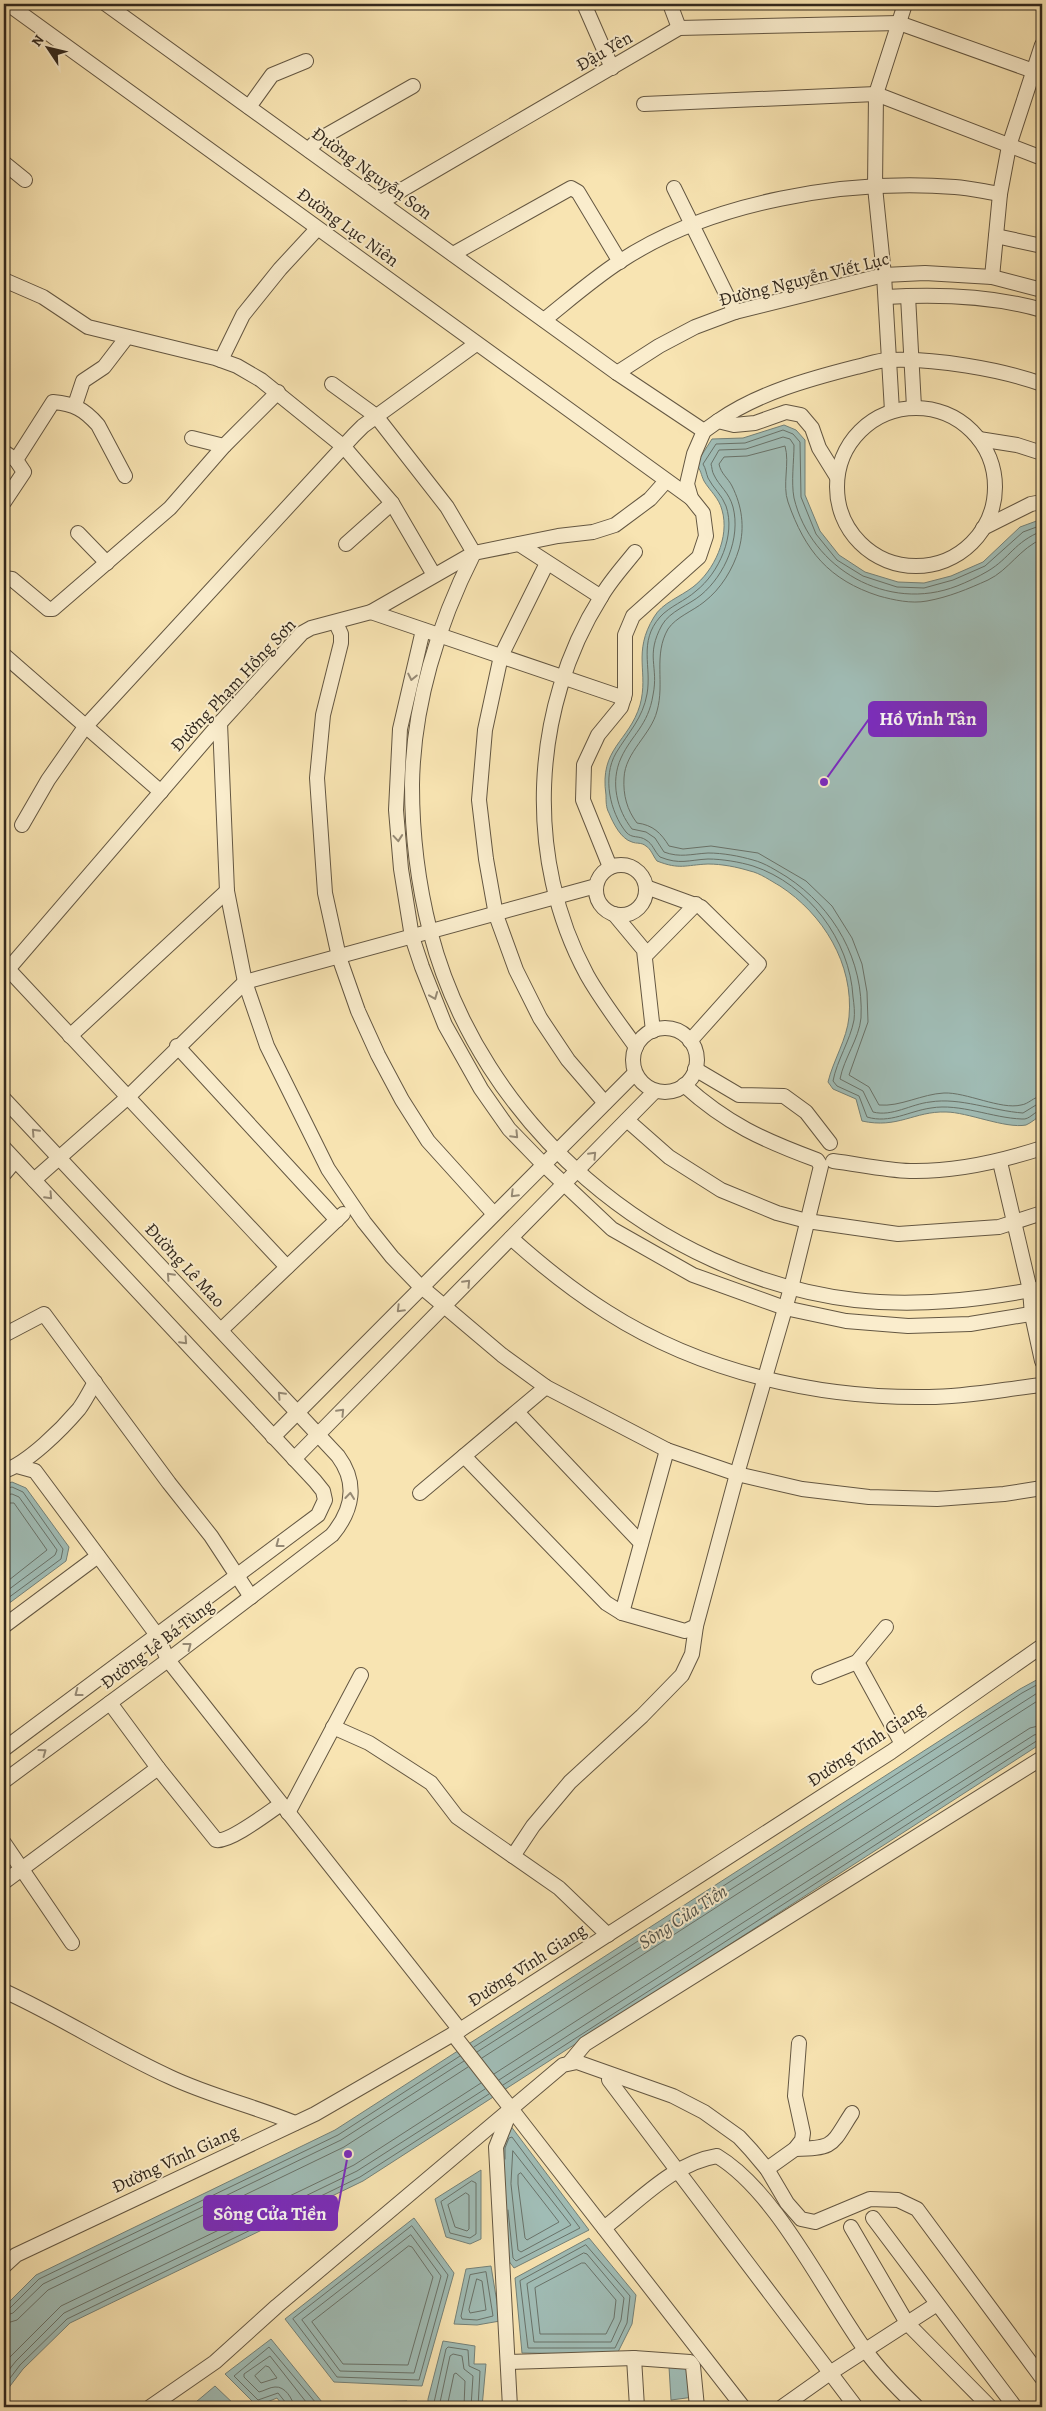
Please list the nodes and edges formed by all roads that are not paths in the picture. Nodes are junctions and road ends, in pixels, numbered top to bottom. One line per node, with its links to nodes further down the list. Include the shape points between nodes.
1 (8, 4): 26 (street, Đường Lục Niên)
2 (106, 4): 15 (street, Đường Nguyễn Sơn)
3 (584, 4): 10 (street)
4 (670, 4): 7 (street)
5 (905, 4): 6 (street)
6 (899, 23): 7 (street, Đậu Yên); 11 (street, Đậu Yên); 13 (street)
7 (679, 28): 10 (street, Đậu Yên)
8 (1042, 45): 11 (street)
9 (306, 61): 15 (street, via 272,75)
10 (612, 68): 24 (street, Đậu Yên)
11 (1038, 73): 16 (street)
12 (413, 86): 17 (street, via 318,140)
13 (876, 94): 14 (street); 16 (street); 21 (street)
14 (644, 104)
15 (249, 107): 17 (street, Đường Nguyễn Sơn)
16 (1009, 146): 18 (street); 23 (street)
17 (310, 151): 24 (street, Đường Nguyễn Sơn)
18 (1042, 158)
19 (4, 162): 20 (street)
20 (25, 180)
21 (875, 187): 23 (street, via 957,187); 25 (street, via 772,202); 31 (street)
22 (674, 188): 25 (street)
23 (1000, 194): 27 (street)
24 (381, 202): 29 (street, Đường Nguyễn Sơn)
25 (693, 225): 30 (street); 38 (street)
26 (318, 229): 41 (street, Đường Lục Niên); 42 (street, via 243,315)
27 (996, 236): 28 (street); 32 (street)
28 (1042, 246)
29 (453, 254): 30 (street, via 571,188 578,192); 39 (street, Đường Nguyễn Sơn)
30 (620, 262): 39 (street)
31 (884, 275): 32 (street, Đường Nguyễn Viết Lục, via 925,273); 36 (street); 38 (street, Đường Nguyễn Viết Lục)
32 (992, 277): 34 (street, Đường Nguyễn Viết Lục)
33 (4, 280): 40 (street, via 43,296 88,327)
34 (1042, 290)
35 (908, 296): 36 (street); 37 (street, via 975,299); 44 (street)
36 (886, 297): 43 (street)
37 (1042, 310)
38 (735, 312): 45 (street, Đường Nguyễn Viết Lục, via 695,327)
39 (544, 320): 45 (street, Đường Nguyễn Sơn)
40 (127, 337): 42 (street); 49 (street, via 104,367 84,381)
41 (476, 344): 52 (street); 64 (street, Đường Lục Niên)
42 (221, 360): 48 (street, via 249,372)
43 (888, 360): 44 (street); 51 (street); 53 (street, via 816,377 750,402)
44 (910, 361): 47 (street, via 1020,376); 50 (street)
45 (617, 373): 54 (street, Đường Nguyễn Sơn)
46 (332, 384): 52 (street)
47 (1042, 384)
48 (278, 392): 57 (street); 58 (street)
49 (75, 405): 61 (street, via 50,403); 62 (street, via 98,425)
50 (914, 407): 51 (street); 56 (street, via 948,413 967,425)
51 (892, 411): 63 (street, via 872,420 855,436 843,455)
52 (376, 416): 58 (street); 74 (street, via 447,507)
53 (718, 421): 54 (street); 63 (street, via 734,425 755,423 786,412 801,415 812,428 819,448)
54 (704, 431): 65 (street, via 687,484)
55 (192, 438): 57 (street)
56 (979, 439): 60 (street, via 1018,445); 69 (street, via 992,462 995,485 992,507)
57 (224, 446): 75 (street, via 170,508)
58 (344, 446): 68 (street); 89 (street)
59 (4, 452): 61 (street)
60 (1042, 453)
61 (16, 460): 66 (street, via 24,472)
62 (125, 476)
63 (837, 477): 69 (street, via 839,505 850,531 874,554 895,563 917,566 940,562 969,546)
64 (666, 481): 65 (street, Đường Lục Niên); 72 (street, Đường Phạm Hồng Sơn, via 650,499 615,525 593,532)
65 (691, 498): 87 (street, via 703,513 706,536 699,557 632,616 625,635)
66 (4, 502)
67 (1042, 502): 69 (street, via 1031,504)
68 (392, 503): 71 (street); 77 (street)
69 (983, 528)
70 (78, 533): 75 (street)
71 (346, 544)
72 (519, 544): 74 (street, Đường Phạm Hồng Sơn); 76 (street)
73 (635, 552): 79 (street)
74 (474, 553): 77 (street, Đường Phạm Hồng Sơn); 83 (street)
75 (107, 563): 78 (street, via 50,610 12,579)
76 (548, 563): 79 (street); 85 (street)
77 (434, 575): 80 (street, Đường Phạm Hồng Sơn)
78 (4, 578)
79 (601, 597): 86 (street, via 578,640)
80 (371, 612): 81 (street, Đường Phạm Hồng Sơn); 82 (street)
81 (336, 622): 88 (street, Đường Phạm Hồng Sơn, via 302,633); 103 (street, via 341,643 323,715 317,778 325,893)
82 (423, 630): 83 (street); 101 (street, one-way to 101, via 400,728 396,810)
83 (438, 635): 85 (street); 100 (street, via 420,708 412,783 416,858)
84 (4, 655): 89 (street)
85 (501, 656): 86 (street); 99 (street, via 484,730 479,800)
86 (564, 678): 87 (street); 96 (street, via 553,715 543,804 546,848)
87 (624, 698): 92 (street, via 598,735 584,765 584,800)
88 (220, 723): 90 (street, Đường Phạm Hồng Sơn); 95 (street)
89 (85, 727): 90 (street); 91 (street)
90 (161, 792): 104 (street, Đường Phạm Hồng Sơn)
91 (22, 825)
92 (610, 867): 93 (street, via 600,874); 94 (street, via 622,864 633,867 642,876)
93 (596, 886): 96 (street); 98 (street, via 599,903)
94 (646, 887): 97 (street); 98 (street, via 644,899 637,909 626,914)
95 (227, 891): 105 (street); 107 (street)
96 (558, 898): 99 (street); 110 (street, via 587,974)
97 (696, 904): 102 (street); 108 (street, via 759,964)
98 (614, 914): 102 (street)
99 (496, 915): 100 (street); 117 (street, via 516,970 540,1018 568,1060)
100 (430, 932): 101 (street); 122 (street, via 450,991 478,1048 512,1100)
101 (412, 937): 103 (street); 127 (street, one-way to 127, via 446,1025 482,1089 509,1129)
102 (646, 955): 106 (street)
103 (339, 957): 105 (street); 134 (street, via 358,1011 402,1100 428,1141)
104 (6, 972): 107 (street)
105 (244, 982): 109 (street); 132 (street, via 267,1046 328,1169)
106 (653, 1031): 108 (street, via 672,1029); 110 (street, via 644,1036)
107 (70, 1036): 115 (street)
108 (690, 1041): 111 (street, via 696,1059)
109 (177, 1046): 115 (street); 135 (street)
110 (636, 1047): 112 (street)
111 (695, 1068): 113 (street); 119 (street, via 740,1095 784,1096 806,1112)
112 (635, 1073): 114 (street); 117 (street)
113 (684, 1085): 114 (street, via 675,1090); 136 (street, via 735,1125 819,1162 821,1168)
114 (655, 1091): 118 (street)
115 (128, 1097): 123 (street); 139 (street)
116 (4, 1100): 123 (street, Đường Lê Mao, one-way to 116)
117 (605, 1103): 122 (street)
118 (627, 1120): 128 (street, one-way to 118); 136 (street, via 669,1157 721,1190 770,1211)
119 (830, 1142)
120 (4, 1148): 124 (street)
121 (1042, 1148): 126 (street)
122 (557, 1150): 127 (street); 128 (street)
123 (59, 1158): 130 (street); 146 (street, Đường Lê Mao, one-way to 123)
124 (16, 1160): 129 (street); 130 (street)
125 (833, 1161): 126 (street, via 910,1171)
126 (1000, 1162): 137 (street)
127 (543, 1164): 131 (street); 134 (street, one-way to 134)
128 (576, 1171): 131 (street); 141 (street, via 645,1224 696,1253)
129 (4, 1174)
130 (34, 1180): 156 (street, one-way to 156)
131 (564, 1184): 138 (street); 144 (street, via 612,1229 693,1275)
132 (352, 1205): 135 (street); 140 (street, via 392,1257)
133 (1042, 1213): 137 (street)
134 (494, 1214): 140 (street)
135 (337, 1220): 139 (street)
136 (807, 1222): 137 (street, via 898,1234 999,1227); 141 (street)
137 (1015, 1222): 142 (street)
138 (511, 1238): 143 (street, one-way to 138); 149 (street, via 572,1289 645,1334 723,1366)
139 (287, 1267): 146 (street)
140 (422, 1287): 143 (street); 153 (street, one-way to 153)
141 (791, 1288): 142 (street, via 854,1300 918,1304 983,1299); 144 (street)
142 (1036, 1289): 145 (street)
143 (445, 1305): 152 (street, via 502,1355); 155 (street, one-way to 143)
144 (785, 1308): 145 (street, via 846,1321 908,1326 970,1324); 149 (street)
145 (1037, 1313): 148 (street)
146 (221, 1330): 153 (street, Đường Lê Mao, one-way to 146)
147 (4, 1335): 150 (street, via 44,1314)
148 (1042, 1360)
149 (764, 1378): 151 (street, via 855,1395 931,1397); 161 (street)
150 (95, 1382): 160 (street, via 79,1408); 167 (street)
151 (1042, 1385)
152 (546, 1387): 154 (street); 157 (street)
153 (297, 1412): 155 (street, Đường Lê Mao); 156 (street)
154 (517, 1412): 158 (street); 165 (street)
155 (318, 1435): 159 (street); 164 (street, Đường Lê Mao, one-way to 155, via 345,1517 351,1499 349,1474 338,1456)
156 (274, 1436): 159 (street)
157 (667, 1450): 161 (street); 165 (street)
158 (464, 1456): 163 (street); 169 (street, via 599,1597)
159 (294, 1459): 167 (street, Đường Lê Bá Tùng, one-way to 167, via 323,1491 325,1500 318,1515)
160 (10, 1469): 166 (street, via 35,1471)
161 (737, 1474): 162 (street, via 802,1489 869,1497 937,1499); 171 (street)
162 (1042, 1488)
163 (420, 1493)
164 (332, 1535): 168 (street, Đường Lê Bá Tùng)
165 (642, 1543): 169 (street)
166 (98, 1556): 170 (street); 173 (street)
167 (237, 1575): 168 (street); 173 (street, Đường Lê Bá Tùng)
168 (251, 1597): 175 (street, Đường Lê Bá Tùng, one-way to 168)
169 (622, 1613): 171 (street, via 685,1631)
170 (4, 1626)
171 (696, 1626): 188 (street, via 692,1654 682,1676 570,1782)
172 (886, 1627): 176 (street)
173 (157, 1634): 175 (street); 182 (street, Đường Lê Bá Tùng, one-way to 182)
174 (1042, 1646): 181 (street, Đường Vĩnh Giang)
175 (168, 1660): 179 (street, Đường Lê Bá Tùng); 186 (street)
176 (857, 1662): 178 (street); 181 (street)
177 (361, 1675): 180 (street)
178 (819, 1677)
179 (110, 1703): 184 (street); 185 (street, Đường Lê Bá Tùng, one-way to 179)
180 (333, 1726): 186 (street); 188 (street, via 369,1743 431,1783 457,1817)
181 (902, 1744): 191 (street, Đường Vĩnh Giang)
182 (4, 1749)
183 (1042, 1758): 196 (street, via 585,2044)
184 (158, 1768): 186 (street, via 217,1840); 189 (street)
185 (4, 1781)
186 (284, 1808): 194 (street)
187 (4, 1843): 189 (street)
188 (513, 1856): 191 (street, via 570,1896)
189 (20, 1869): 190 (street); 192 (street)
190 (4, 1882)
191 (608, 1935): 194 (street, Đường Vĩnh Giang)
192 (72, 1943)
193 (4, 1991): 200 (street, via 43,2008 169,2077)
194 (457, 2032): 198 (street, via 462,2046); 200 (street, Đường Vĩnh Giang)
195 (799, 2043): 201 (street, via 795,2096 803,2136)
196 (570, 2062): 198 (street); 202 (street, via 583,2063 696,2107 739,2137)
197 (609, 2080): 203 (street)
198 (508, 2104): 206 (street); 213 (street, via 496,2147); 216 (street, via 214,2362)
199 (852, 2113): 201 (street, via 826,2147)
200 (296, 2123): 207 (street, Đường Vĩnh Giang)
201 (795, 2149): 202 (street)
202 (767, 2169): 215 (street, via 787,2203 801,2219 815,2222 870,2199 898,2200 917,2209)
203 (678, 2170): 206 (street); 211 (street, via 699,2159 717,2156 734,2166 772,2208); 214 (street)
204 (873, 2218): 209 (street)
205 (851, 2227): 210 (street)
206 (604, 2228): 220 (street)
207 (10, 2251): 208 (street, Đường Vĩnh Giang)
208 (4, 2266)
209 (937, 2304): 210 (street); 225 (street)
210 (907, 2322): 211 (street); 224 (street)
211 (865, 2351): 214 (street); 223 (street, via 886,2378)
212 (634, 2358): 213 (street); 218 (street); 219 (street, via 692,2364)
213 (509, 2362): 217 (street)
214 (830, 2373): 221 (street); 222 (street)
215 (1042, 2378)
216 (150, 2407)
217 (510, 2407)
218 (637, 2407)
219 (697, 2407)
220 (743, 2407)
221 (782, 2407)
222 (856, 2407)
223 (917, 2407)
224 (990, 2407)
225 (1015, 2407)

